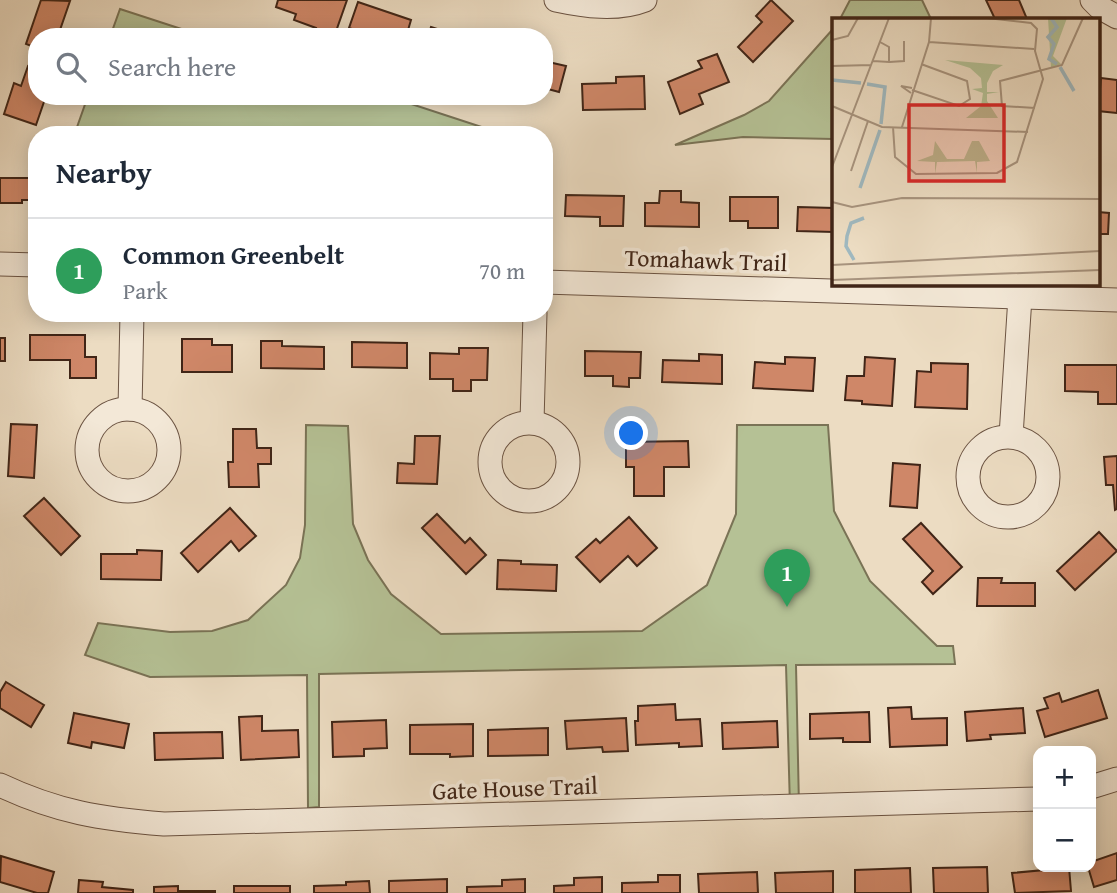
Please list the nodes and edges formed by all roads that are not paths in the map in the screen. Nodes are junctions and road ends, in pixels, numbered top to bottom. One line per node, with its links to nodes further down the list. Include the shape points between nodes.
1 (556, 0): 2 (street, via 590,6)
2 (645, 0)
3 (1092, 0): 4 (street)
4 (1117, 17)
5 (0, 264): 6 (street)
6 (28, 265)
7 (553, 282): 8 (street, Tomahawk Trail)
8 (1020, 297): 9 (street, Tomahawk Trail); 14 (street)
9 (1117, 300)
10 (132, 322): 12 (street)
11 (535, 322): 13 (street)
12 (130, 408)
13 (532, 422)
14 (1011, 436)
15 (1117, 779): 17 (street)
16 (0, 785): 18 (street, Gate House Trail, via 73,813 164,824)
17 (1096, 785)
18 (1033, 799)

